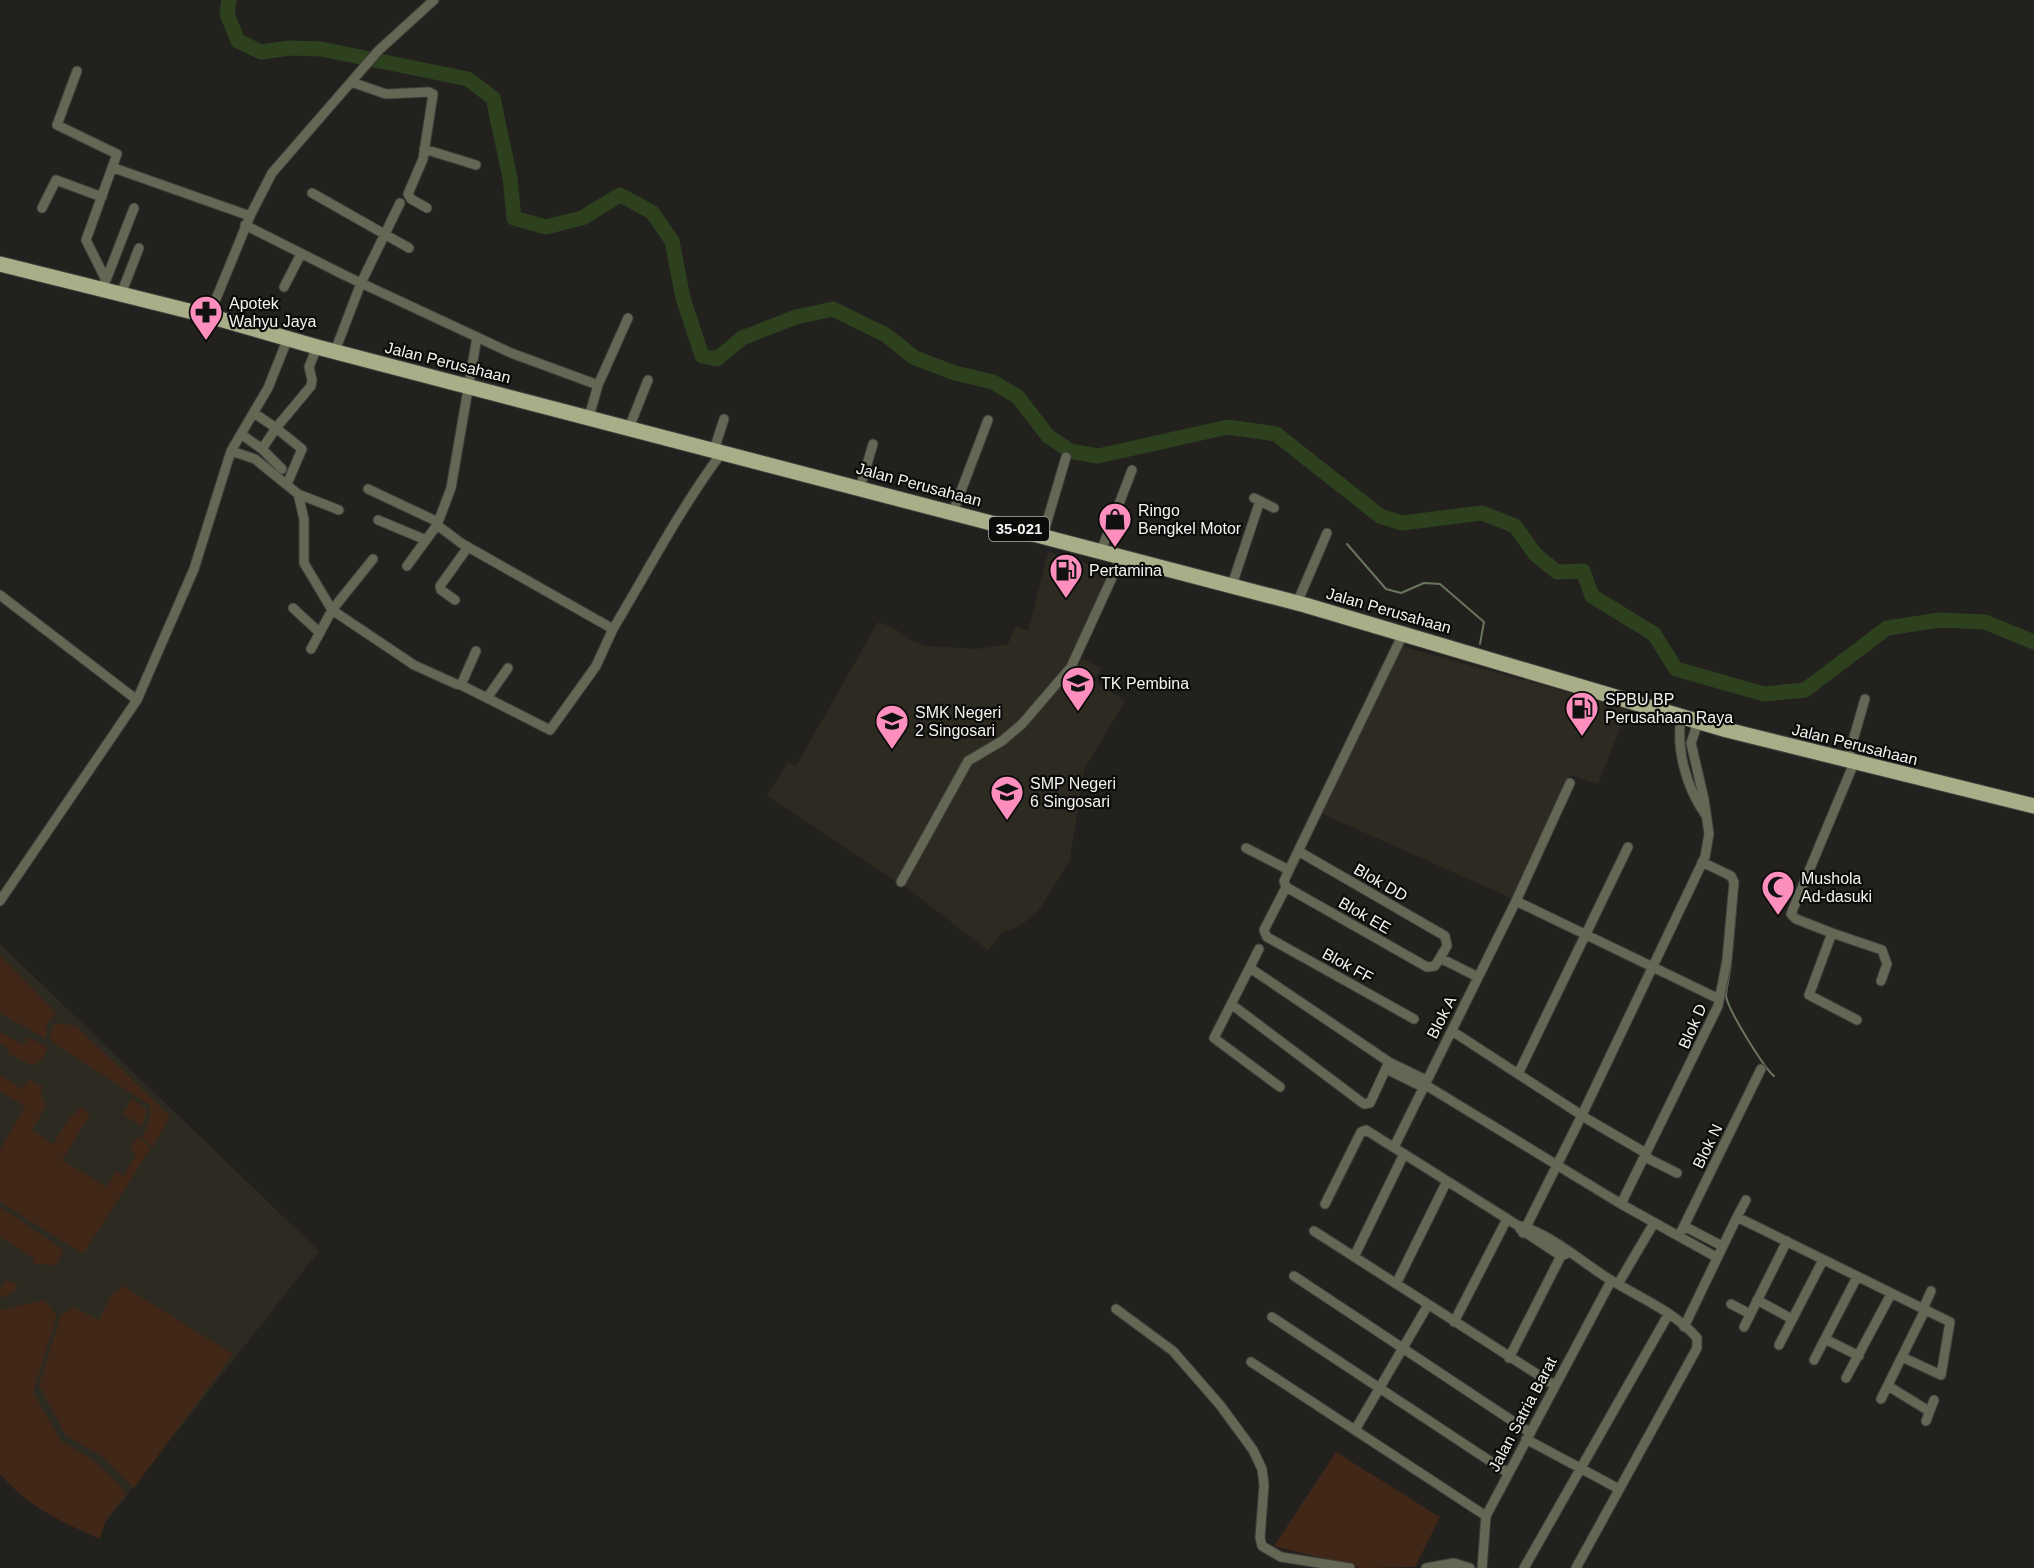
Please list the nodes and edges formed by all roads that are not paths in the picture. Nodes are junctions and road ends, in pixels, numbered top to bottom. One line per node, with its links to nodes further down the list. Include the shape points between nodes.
1 (435, 0): 3 (street, via 378,51)
2 (77, 71): 6 (street, via 56,124 117,154)
3 (351, 82): 4 (street, via 386,94 433,94); 13 (street, via 278,166)
4 (424, 149): 5 (street); 12 (street, via 408,194)
5 (476, 165)
6 (114, 168): 8 (street); 13 (street)
7 (312, 193): 15 (street)
8 (102, 197): 10 (street, via 56,180); 21 (street, via 86,242)
9 (400, 203): 15 (street)
10 (42, 208)
11 (134, 208): 21 (street)
12 (427, 208)
13 (250, 216): 14 (street)
14 (246, 225): 18 (street); 24 (street)
15 (385, 235): 17 (street); 20 (street)
16 (139, 248): 23 (street)
17 (409, 248)
18 (301, 254): 20 (street); 22 (street)
19 (0, 264): 21 (main road, Jalan Perusahaan / 35-021)
20 (361, 283): 26 (street); 29 (street)
21 (104, 284): 23 (main road, Jalan Perusahaan / 35-021)
22 (284, 287)
23 (121, 294): 24 (main road, Jalan Perusahaan / 35-021)
24 (209, 316): 27 (main road, Jalan Perusahaan / 35-021)
25 (628, 318): 32 (street)
26 (477, 337): 31 (street); 32 (street)
27 (288, 338): 28 (main road, Jalan Perusahaan / 35-021); 33 (street)
28 (317, 347): 29 (main road, Jalan Perusahaan / 35-021); 37 (street, via 309,367 310,386)
29 (335, 351): 31 (main road, Jalan Perusahaan / 35-021)
30 (648, 380): 38 (street)
31 (468, 385): 34 (main road, Jalan Perusahaan / 35-021); 55 (street, via 451,488)
32 (598, 385): 34 (street)
33 (254, 413): 37 (street); 39 (street)
34 (589, 417): 38 (main road, Jalan Perusahaan / 35-021)
35 (724, 419): 42 (street)
36 (988, 420): 53 (street)
37 (276, 428): 41 (street); 47 (street, via 302,449)
38 (628, 428): 42 (main road, Jalan Perusahaan / 35-021)
39 (241, 434): 41 (street); 43 (street)
40 (873, 444): 48 (street)
41 (262, 449): 45 (street)
42 (719, 450): 48 (main road, Jalan Perusahaan / 35-021); 70 (street)
43 (231, 451): 47 (street, via 251,457); 79 (street, via 194,569)
44 (1066, 457): 57 (street)
45 (282, 469)
46 (1132, 470): 60 (street)
47 (287, 484): 50 (street)
48 (860, 488): 53 (main road, Jalan Perusahaan / 35-021)
49 (368, 489): 55 (street)
50 (298, 494): 52 (street); 69 (street, via 304,519 304,563)
51 (1274, 508): 64 (street, via 1257,499)
52 (339, 510)
53 (953, 512): 57 (main road, Jalan Perusahaan / 35-021)
54 (378, 520): 58 (street)
55 (438, 524): 58 (street); 59 (street)
56 (1326, 532): 67 (street)
57 (1043, 535): 60 (main road, Jalan Perusahaan / 35-021)
58 (426, 540): 63 (street)
59 (468, 547): 66 (street, via 440,586); 70 (street)
60 (1101, 551): 61 (main road, Jalan Perusahaan / 35-021)
61 (1122, 556): 64 (main road, Jalan Perusahaan / 35-021); 91 (street, via 1071,667 1022,723 969,761)
62 (373, 559): 69 (street)
63 (407, 566)
64 (1232, 585): 67 (main road, Jalan Perusahaan / 35-021)
65 (0, 595): 79 (street)
66 (455, 600)
67 (1297, 603): 72 (main road, Jalan Perusahaan / 35-021)
68 (293, 608): 71 (street)
69 (332, 610): 71 (street); 76 (street, via 414,665)
70 (613, 629): 77 (street, via 596,666 551,730)
71 (320, 633): 73 (street)
72 (1404, 633): 80 (main road, Jalan Perusahaan / 35-021); 88 (street)
73 (311, 649)
74 (476, 651): 76 (street)
75 (508, 668): 77 (street)
76 (461, 685): 77 (street)
77 (487, 698)
78 (1865, 699): 82 (street)
79 (137, 700): 93 (street)
80 (1681, 717): 81 (main road, Jalan Perusahaan / 35-021); 85 (street, via 1679,748 1696,802)
81 (1698, 722): 82 (main road, Jalan Perusahaan / 35-021); 85 (street, via 1691,748)
82 (1851, 762): 84 (main road, Jalan Perusahaan / 35-021); 95 (street, via 1791,909 1796,919)
83 (1570, 783): 94 (street, Blok A)
84 (2034, 806)
85 (1705, 814): 89 (street, via 1709,834)
86 (1628, 847): 96 (street)
87 (1246, 848): 90 (street)
88 (1298, 851): 90 (street); 98 (street, Blok DD, via 1448,939)
89 (1702, 862): 99 (street); 103 (street, Blok D, via 1731,876 1734,882)
90 (1289, 870): 92 (street, via 1284,881)
91 (901, 882)
92 (1286, 887): 98 (street, Blok EE, via 1430,968); 105 (street, Blok FF, via 1264,930 1267,937)
93 (0, 901)
94 (1516, 901): 96 (street); 101 (street, Blok A)
95 (1832, 933): 102 (street, via 1882,950 1887,964); 106 (street, via 1809,995)
96 (1585, 934): 99 (street); 110 (street)
97 (1259, 950): 100 (street)
98 (1440, 958): 101 (street)
99 (1653, 967): 103 (street); 113 (street)
100 (1250, 968): 104 (street); 108 (street)
101 (1478, 977): 107 (street, Blok A)
102 (1881, 981)
103 (1719, 999): 116 (street, Blok D)
104 (1231, 1004): 108 (street, via 1364,1104 1370,1103); 112 (street, via 1214,1039)
105 (1414, 1019)
106 (1857, 1020)
107 (1452, 1031): 110 (street); 111 (street, Blok A)
108 (1388, 1065): 111 (street)
109 (1761, 1069): 126 (street, Blok N)
110 (1518, 1074): 113 (street)
111 (1424, 1084): 114 (street, Blok A); 117 (street)
112 (1280, 1087)
113 (1582, 1115): 116 (street); 117 (street)
114 (1394, 1147): 115 (street); 121 (street, via 1362,1130)
115 (1404, 1154): 119 (street); 133 (street)
116 (1646, 1155): 118 (street); 122 (street, Blok D)
117 (1558, 1165): 122 (street); 127 (street)
118 (1677, 1173)
119 (1447, 1181): 124 (street); 139 (street)
120 (1746, 1200): 123 (street)
121 (1325, 1204)
122 (1621, 1204): 125 (street)
123 (1737, 1216): 130 (street); 131 (street)
124 (1507, 1219): 127 (street); 151 (street)
125 (1654, 1223): 129 (street); 138 (street, Jalan Satria Barat)
126 (1684, 1226): 129 (street, Blok N); 131 (street)
127 (1522, 1229): 132 (street)
128 (1314, 1231): 133 (street)
129 (1679, 1236): 134 (street)
130 (1786, 1241): 135 (street); 142 (street)
131 (1722, 1246): 134 (street)
132 (1565, 1253): 138 (street); 159 (street)
133 (1354, 1257): 139 (street)
134 (1716, 1257): 152 (street)
135 (1823, 1260): 137 (street); 150 (street)
136 (1294, 1276): 156 (street)
137 (1857, 1277): 141 (street); 154 (street)
138 (1615, 1283): 148 (street); 163 (street, Jalan Satria Barat)
139 (1396, 1284): 144 (street)
140 (1931, 1292): 146 (street)
141 (1891, 1294): 146 (street); 157 (street)
142 (1757, 1300): 147 (street); 150 (street)
143 (1731, 1304): 147 (street)
144 (1428, 1305): 151 (street); 156 (street)
145 (1116, 1309): 177 (street, via 1173,1351 1253,1450 1263,1475 1262,1546 1281,1557)
146 (1924, 1309): 158 (street); 158 (street, via 1950,1323 1942,1373)
147 (1750, 1314): 153 (street)
148 (1668, 1315): 152 (street); 172 (street)
149 (1272, 1317): 165 (street)
150 (1792, 1319): 155 (street)
151 (1454, 1322): 159 (street)
152 (1684, 1327): 174 (street, via 1697,1338 1697,1348)
153 (1744, 1327)
154 (1825, 1339): 157 (street); 160 (street)
155 (1779, 1345)
156 (1402, 1347): 165 (street); 171 (street)
157 (1858, 1356): 162 (street)
158 (1902, 1357): 164 (street)
159 (1509, 1358): 163 (street)
160 (1814, 1360)
161 (1251, 1362): 170 (street)
162 (1846, 1378)
163 (1554, 1386): 171 (street, Jalan Satria Barat)
164 (1888, 1386): 166 (street); 168 (street)
165 (1378, 1389): 170 (street); 173 (street)
166 (1881, 1398)
167 (1934, 1400): 168 (street)
168 (1929, 1411): 169 (street)
169 (1926, 1421)
170 (1355, 1430): 175 (street)
171 (1527, 1435): 172 (street); 173 (street, Jalan Satria Barat)
172 (1580, 1469): 174 (street); 181 (street)
173 (1508, 1473): 175 (street, Jalan Satria Barat)
174 (1619, 1489): 182 (street)
175 (1486, 1516): 180 (street, Jalan Satria Barat)
176 (1445, 1566): 178 (street); 179 (street, via 1455,1563)
177 (1350, 1568)
178 (1426, 1568)
179 (1470, 1568)
180 (1482, 1568)
181 (1524, 1568)
182 (1576, 1568)

